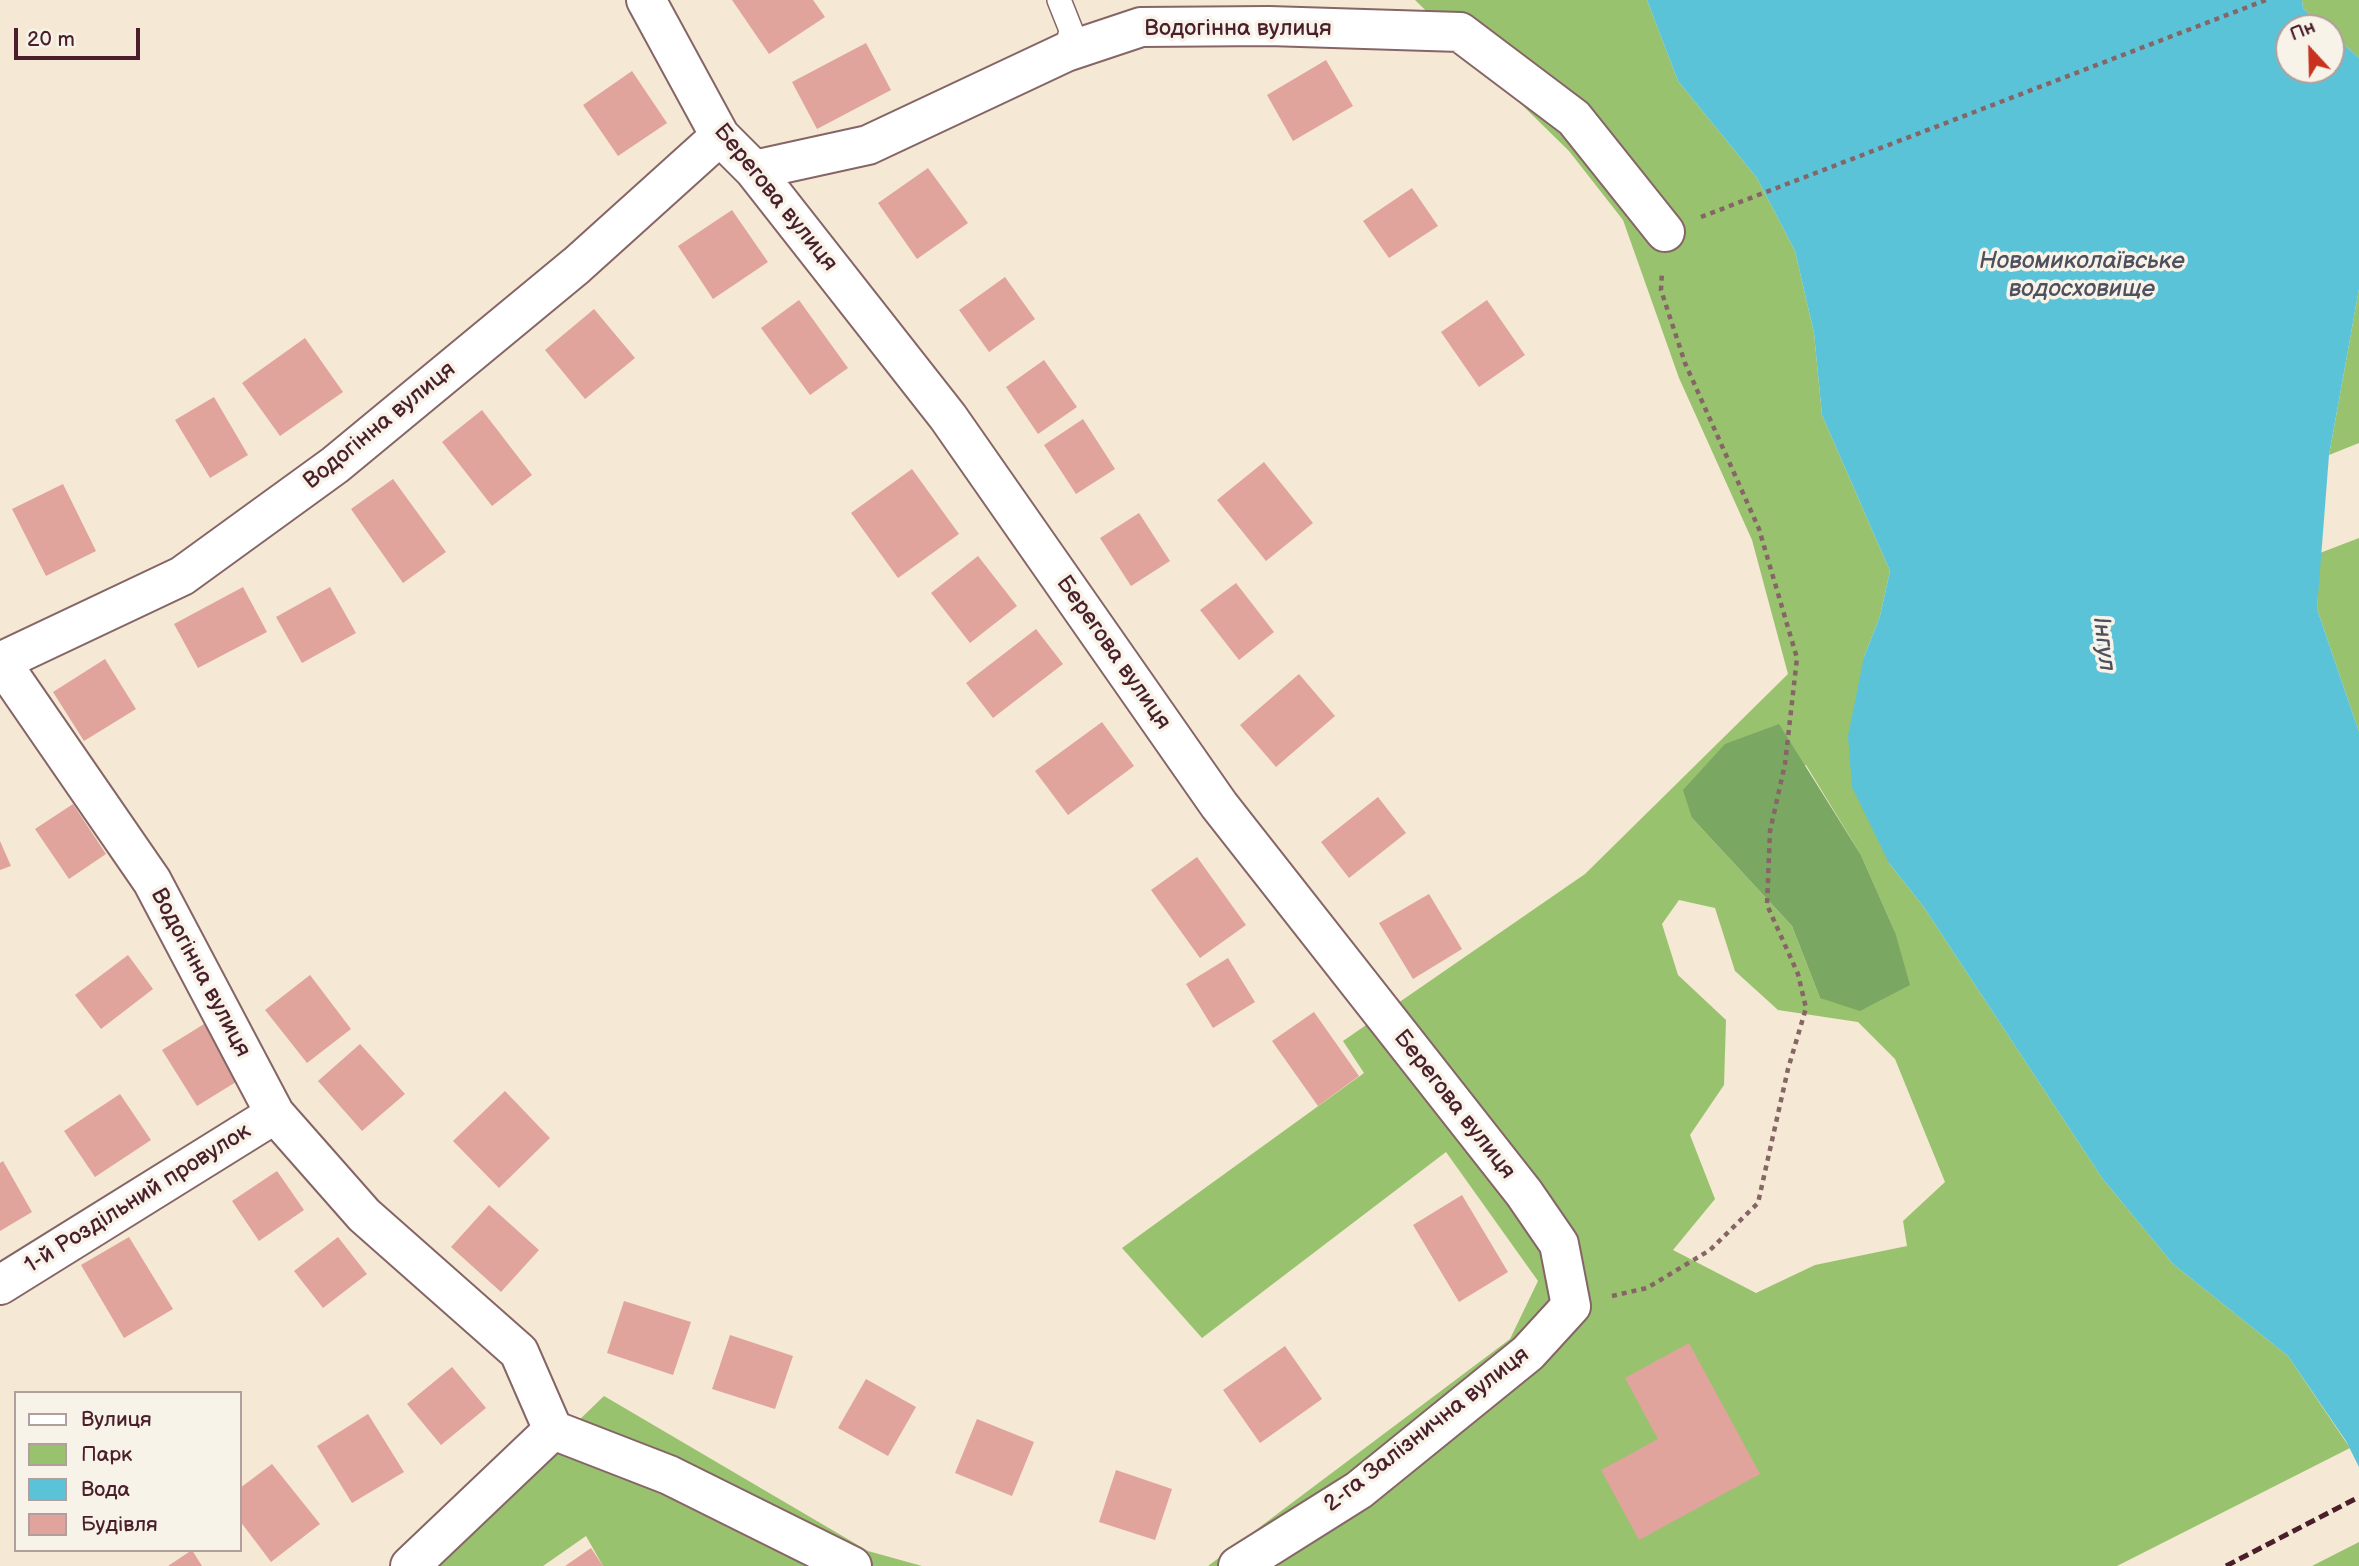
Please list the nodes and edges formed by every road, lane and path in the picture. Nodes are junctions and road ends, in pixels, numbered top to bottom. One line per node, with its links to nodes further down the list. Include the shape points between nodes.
1 (646, 0): 5 (street, Берегова вулиця)
2 (1059, 0): 4 (lane, via 1071,30)
3 (2266, 0): 7 (path)
4 (1066, 52): 6 (street, Водогінна вулиця, via 869,145); 7 (street, Водогінна вулиця, via 1141,27 1460,32 1574,118)
5 (720, 136): 6 (street, Берегова вулиця); 8 (street, Водогінна вулиця, via 577,265 335,465 182,576)
6 (754, 170): 11 (street, Берегова вулиця, via 948,418 1219,805 1524,1193 1559,1244)
7 (1665, 232): 11 (path, via 1661,289 1685,363 1759,529 1797,658 1784,764 1770,831 1767,905 1798,974 1806,1008 1758,1203 1710,1250 1647,1288)
8 (1, 662): 9 (street, Водогінна вулиця, via 152,881)
9 (275, 1114): 10 (street, 1-й Роздільний провулок); 12 (street, via 364,1215 519,1352)
10 (0, 1285)
11 (1571, 1306): 15 (street, 2-га Залізнична вулиця, via 1528,1353 1359,1490)
12 (553, 1430): 13 (street); 14 (street, via 669,1475)
13 (410, 1566)
14 (852, 1566)
15 (1238, 1566)

